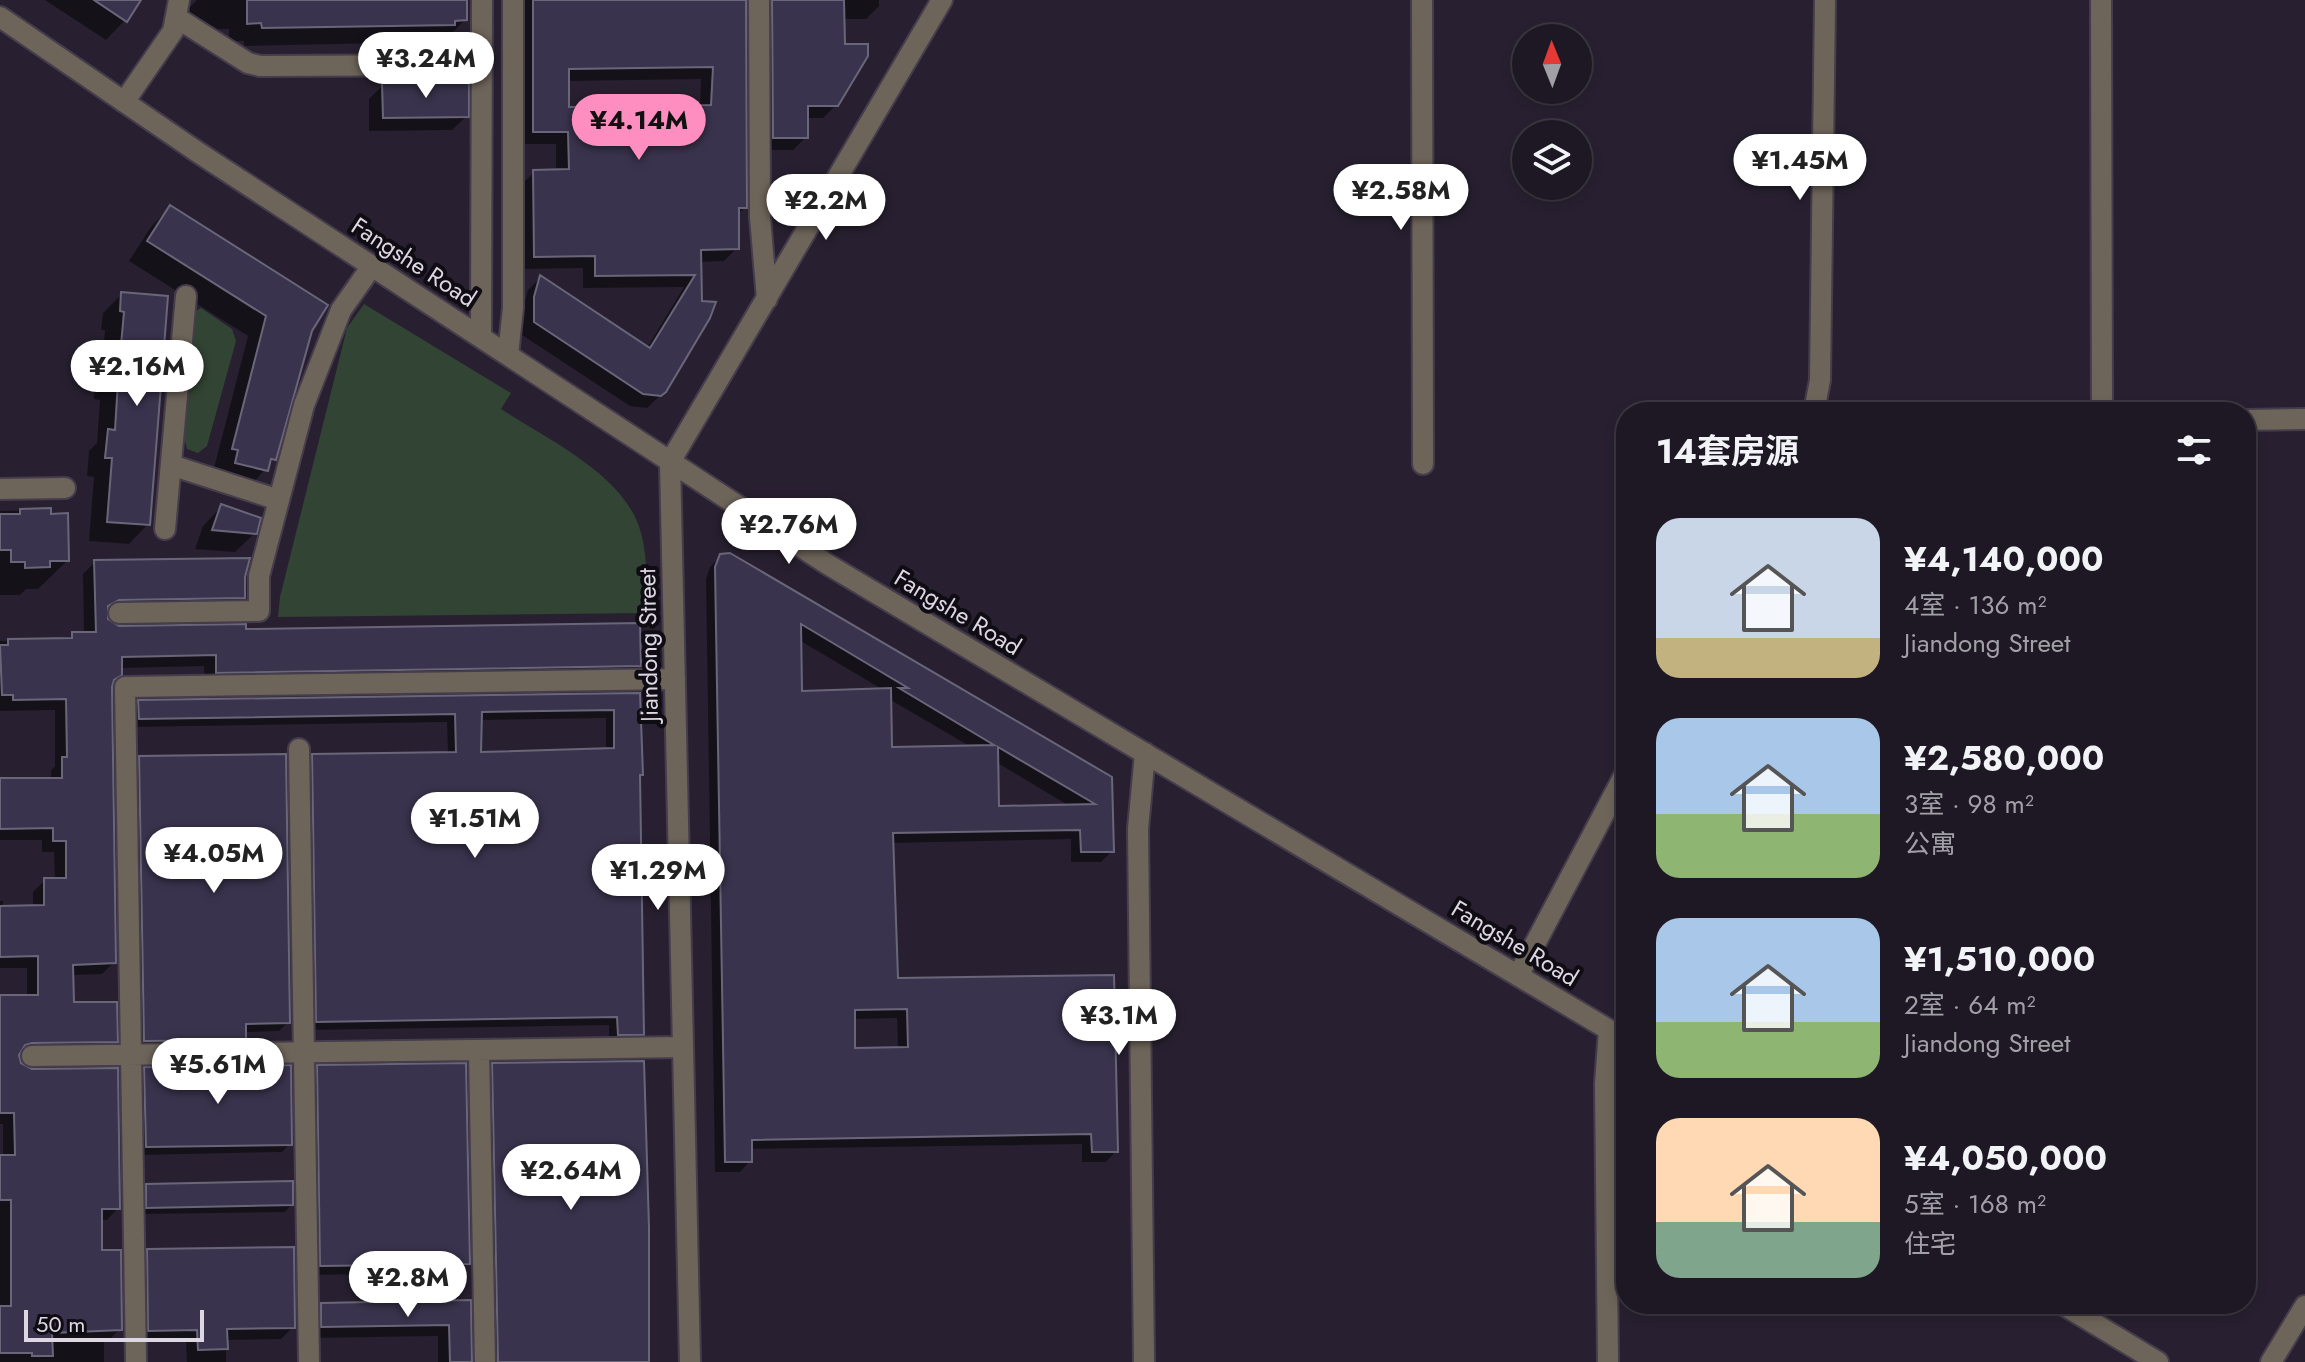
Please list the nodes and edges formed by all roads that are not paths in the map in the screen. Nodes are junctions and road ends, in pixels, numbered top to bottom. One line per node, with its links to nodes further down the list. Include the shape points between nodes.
1 (482, 0): 10 (street)
2 (513, 0): 16 (street, via 513,308)
3 (759, 0): 14 (street, via 760,217)
4 (942, 0): 14 (street)
5 (1422, 0): 22 (street)
6 (1825, 0): 17 (street)
7 (2101, 0): 18 (street)
8 (178, 9): 10 (street, via 248,63 260,66); 11 (street, via 164,46)
9 (0, 17): 11 (street, Fangshe Road)
10 (481, 65): 15 (street)
11 (124, 102): 12 (street, Fangshe Road)
12 (372, 266): 15 (street, Fangshe Road); 26 (street, via 332,330 304,405)
13 (186, 296): 23 (street)
14 (767, 299): 21 (street)
15 (481, 337): 16 (street, Fangshe Road)
16 (508, 355): 21 (street, Fangshe Road)
17 (1816, 402)
18 (2102, 402)
19 (2305, 419): 20 (street)
20 (2256, 420)
21 (670, 462): 29 (street, Jiandong Street); 31 (street, Fangshe Road, via 827,564)
22 (1423, 464)
23 (171, 465): 26 (street); 27 (street)
24 (65, 488): 25 (street)
25 (0, 489)
26 (279, 500): 28 (street, via 259,576 259,611)
27 (165, 529)
28 (119, 613)
29 (675, 679): 36 (street, Jiandong Street); 39 (street, via 125,687)
30 (299, 749): 38 (street)
31 (1145, 753): 33 (street, Fangshe Road); 47 (street, via 1138,829)
32 (1616, 791): 33 (street)
33 (1518, 976): 34 (street, Fangshe Road)
34 (1616, 1034)
35 (1616, 1043): 48 (street, via 1605,1084)
36 (683, 1047): 37 (street); 46 (street, Jiandong Street)
37 (479, 1050): 38 (street); 45 (street)
38 (304, 1052): 39 (street); 44 (street)
39 (131, 1055): 40 (street); 43 (street)
40 (32, 1056)
41 (2305, 1306): 50 (street)
42 (2079, 1314): 49 (street)
43 (136, 1362)
44 (309, 1362)
45 (485, 1362)
46 (690, 1362)
47 (1144, 1362)
48 (1608, 1362)
49 (2158, 1362)
50 (2271, 1362)

